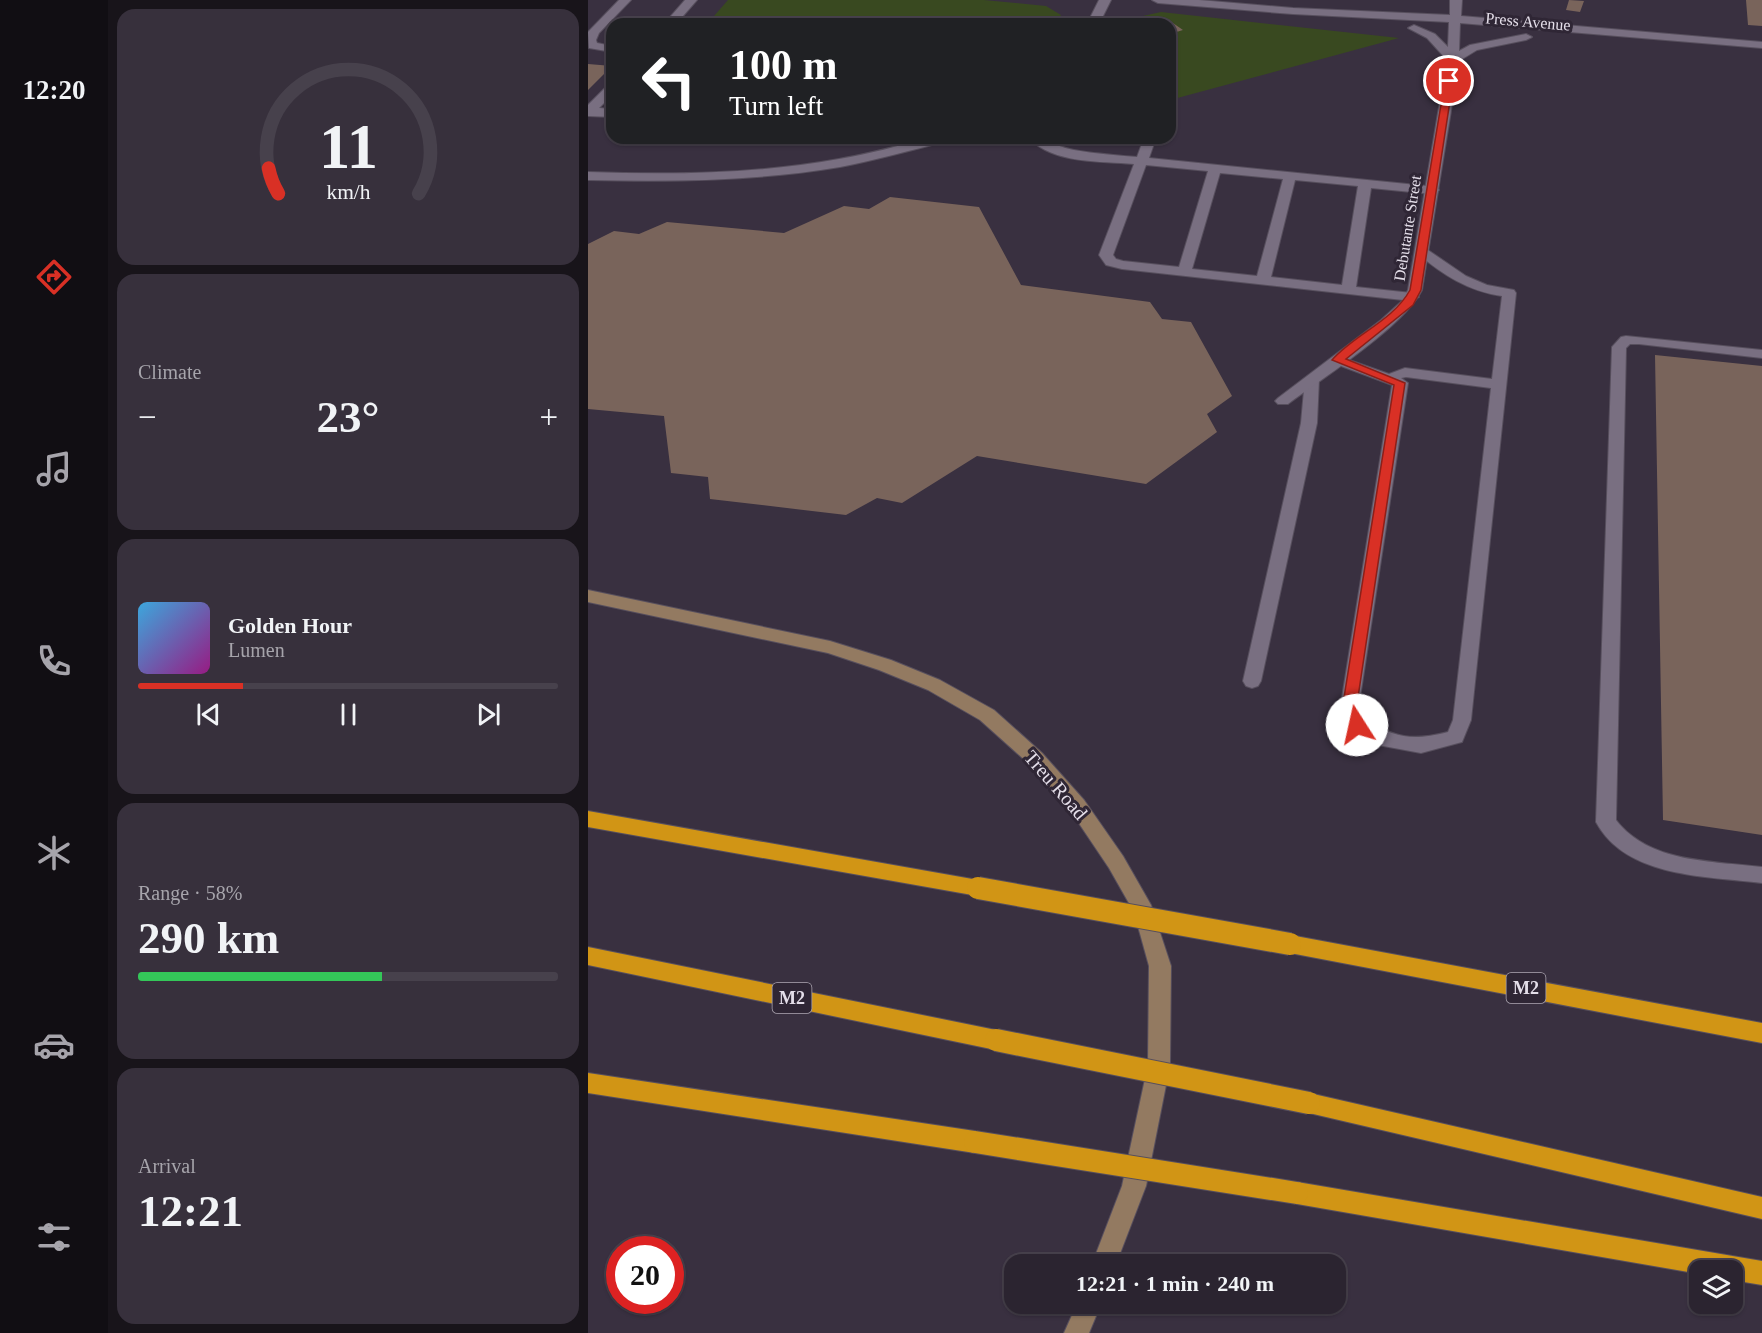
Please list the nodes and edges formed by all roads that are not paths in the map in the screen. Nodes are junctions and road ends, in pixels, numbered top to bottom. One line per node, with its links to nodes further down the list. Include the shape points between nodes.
1 (625, 0): 7 (street)
2 (691, 0): 8 (street)
3 (1105, 0): 9 (street)
4 (1158, 0): 6 (street, Press Avenue)
5 (1456, 0): 11 (street, Debutante Street)
6 (1293, 11): 11 (street, Press Avenue, via 1368,13); 12 (street, Press Avenue)
7 (608, 18)
8 (675, 18)
9 (1096, 18)
10 (606, 20): 15 (street, via 590,40 593,46)
11 (1453, 25): 12 (street, Press Avenue); 13 (street, Press Avenue); 14 (street, Press Avenue); 17 (street, Debutante Street)
12 (1414, 28): 17 (street, via 1431,36)
13 (1526, 37): 16 (street, Press Avenue); 17 (street, via 1474,47)
14 (1762, 45)
15 (606, 48)
16 (1762, 57)
17 (1453, 59): 29 (street, Debutante Street)
18 (606, 94): 19 (street)
19 (588, 111): 20 (street)
20 (606, 112)
21 (919, 144): 26 (street, via 799,169 654,178)
22 (1045, 144): 24 (street, via 1072,154)
23 (1148, 144): 24 (street)
24 (1141, 161): 25 (street); 31 (street, via 1106,255 1111,262 1122,265)
25 (1215, 168): 27 (street); 31 (street)
26 (588, 176)
27 (1290, 176): 28 (street); 32 (street)
28 (1365, 183): 29 (street); 33 (street)
29 (1432, 190): 30 (street, Debutante Street)
30 (1422, 250): 34 (street, Debutante Street); 39 (street, via 1453,277 1488,291 1509,293)
31 (1184, 272): 32 (street)
32 (1263, 281): 33 (street)
33 (1348, 290): 34 (street)
34 (1412, 297): 36 (street, Debutante Street)
35 (1762, 354): 44 (street, via 1639,340 1626,340 1618,347 1606,822 1612,834 1630,848 1662,861)
36 (1338, 360): 37 (street, Debutante Street); 38 (street)
37 (1312, 379): 40 (street, Debutante Street); 42 (street, via 1309,423)
38 (1392, 380): 39 (street, via 1405,372); 39 (street, via 1400,383 1350,704 1357,725 1385,740 1421,746 1455,737 1462,720)
39 (1499, 384)
40 (1283, 401)
41 (588, 596): 49 (street, Treu Road, via 830,647 934,685 987,715 1035,758 1077,805 1144,911 1160,966 1160,1065 1134,1186)
42 (1252, 681)
43 (588, 819): 46 (highway, M2, bridge)
44 (1762, 875)
45 (588, 956): 48 (highway, M2, bridge, via 1309,1103)
46 (1762, 1033)
47 (588, 1083): 50 (highway, bridge, via 1297,1193)
48 (1762, 1208)
49 (1108, 1254)
50 (1762, 1273)
51 (1085, 1314): 52 (street)
52 (1076, 1333)

